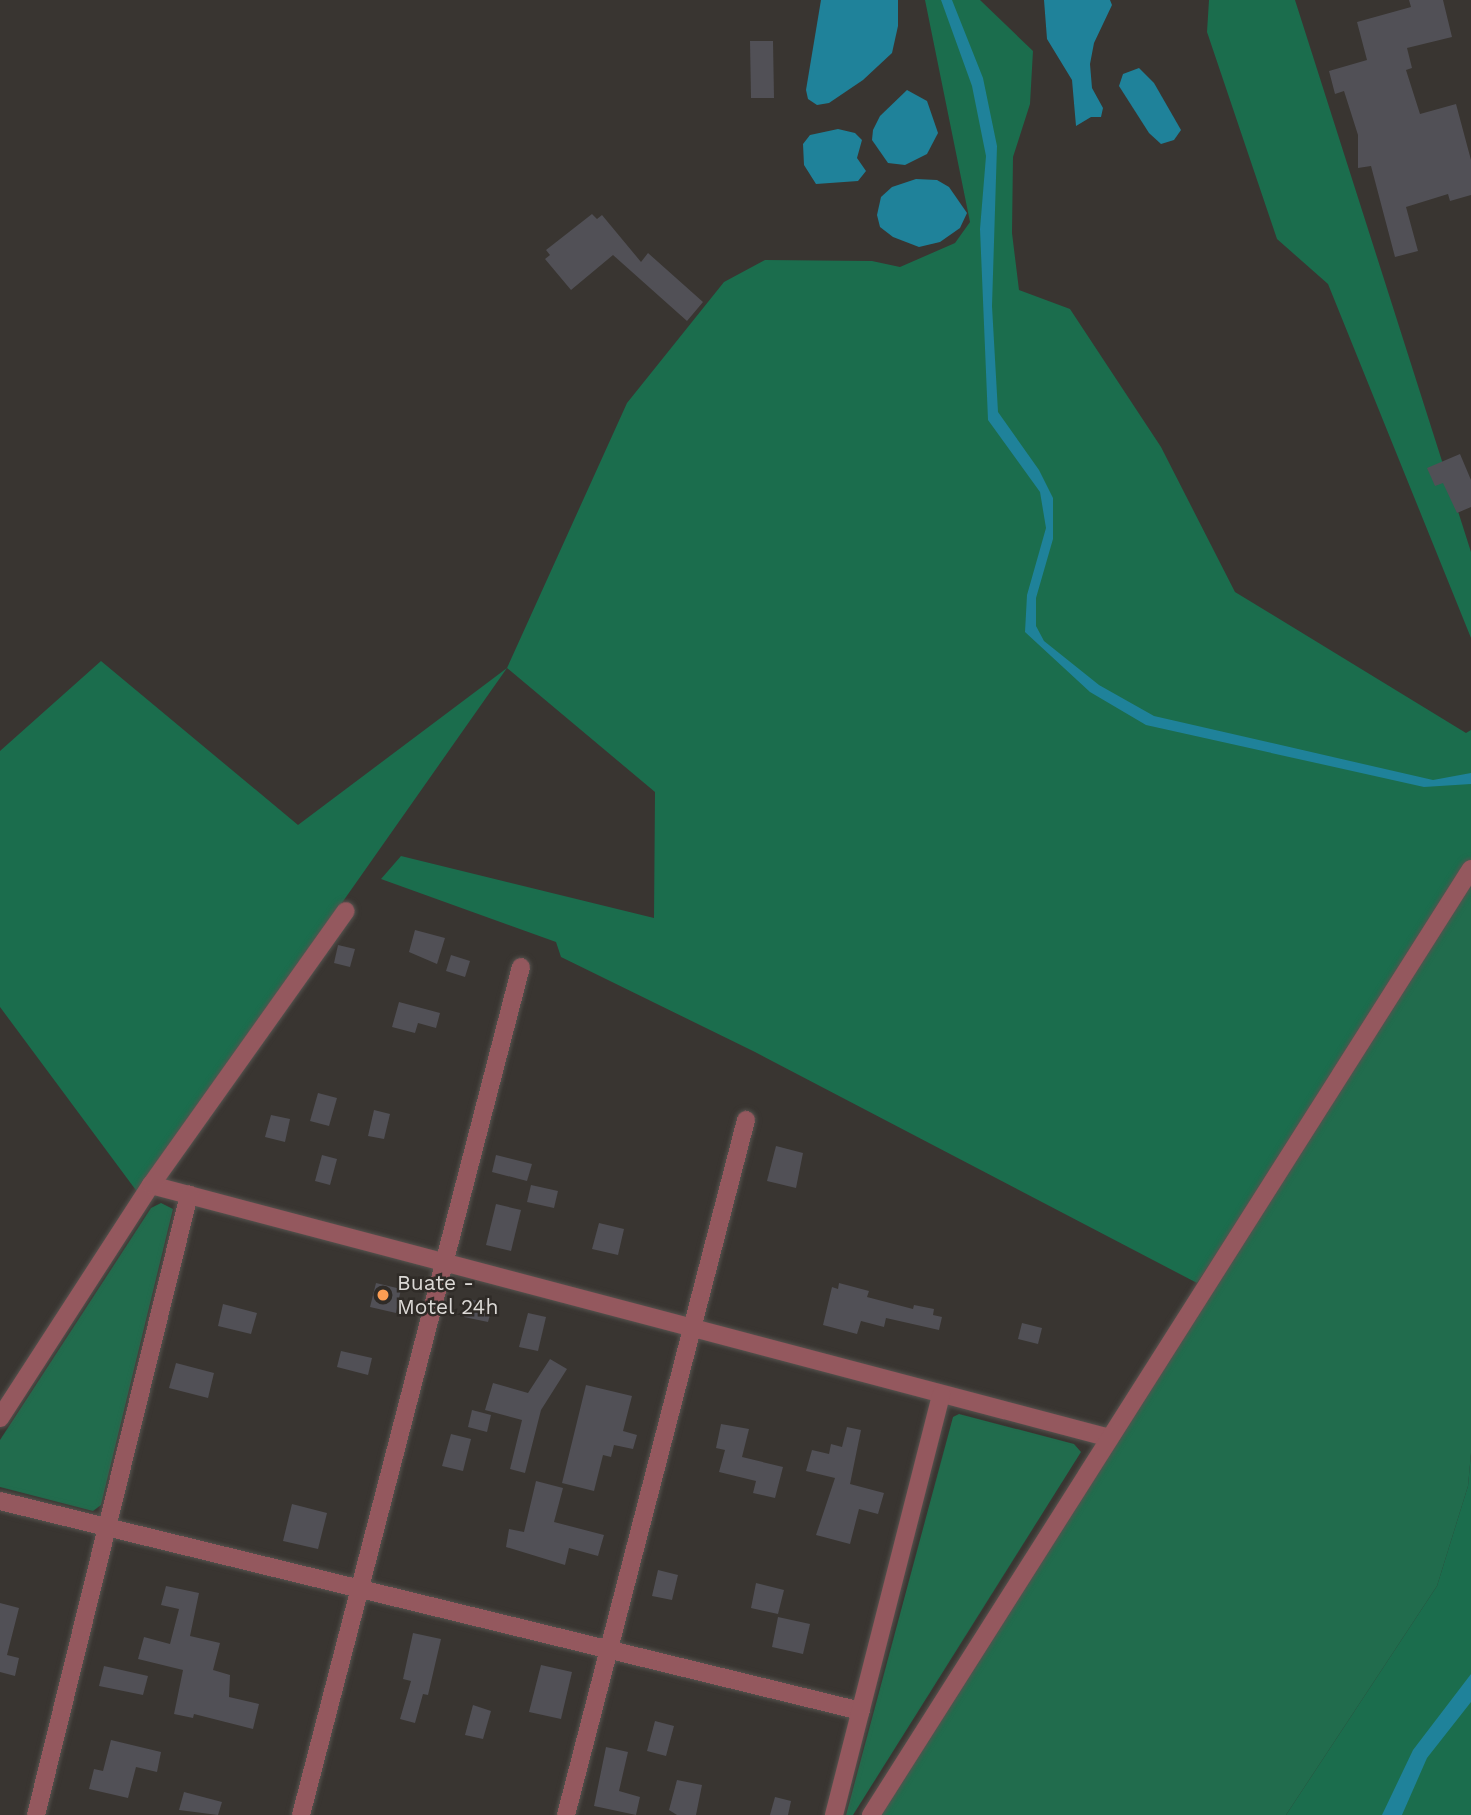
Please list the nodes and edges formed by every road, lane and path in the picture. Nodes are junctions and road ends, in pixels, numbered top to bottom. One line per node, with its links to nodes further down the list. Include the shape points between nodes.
1 (1471, 869): 11 (street, via 1211,1281)
2 (346, 911): 5 (street)
3 (521, 967): 7 (street)
4 (746, 1120): 8 (street)
5 (152, 1185): 6 (street); 10 (street)
6 (189, 1195): 7 (street); 13 (street)
7 (444, 1262): 8 (street); 14 (street)
8 (692, 1328): 9 (street); 15 (street)
9 (941, 1394): 11 (street); 16 (street)
10 (0, 1418)
11 (1106, 1437): 21 (street)
12 (0, 1501): 13 (street)
13 (107, 1527): 14 (street); 17 (street)
14 (359, 1589): 15 (street); 18 (street)
15 (609, 1650): 16 (street); 19 (street)
16 (861, 1711): 20 (street)
17 (36, 1815)
18 (301, 1815)
19 (566, 1815)
20 (834, 1815)
21 (871, 1815)

